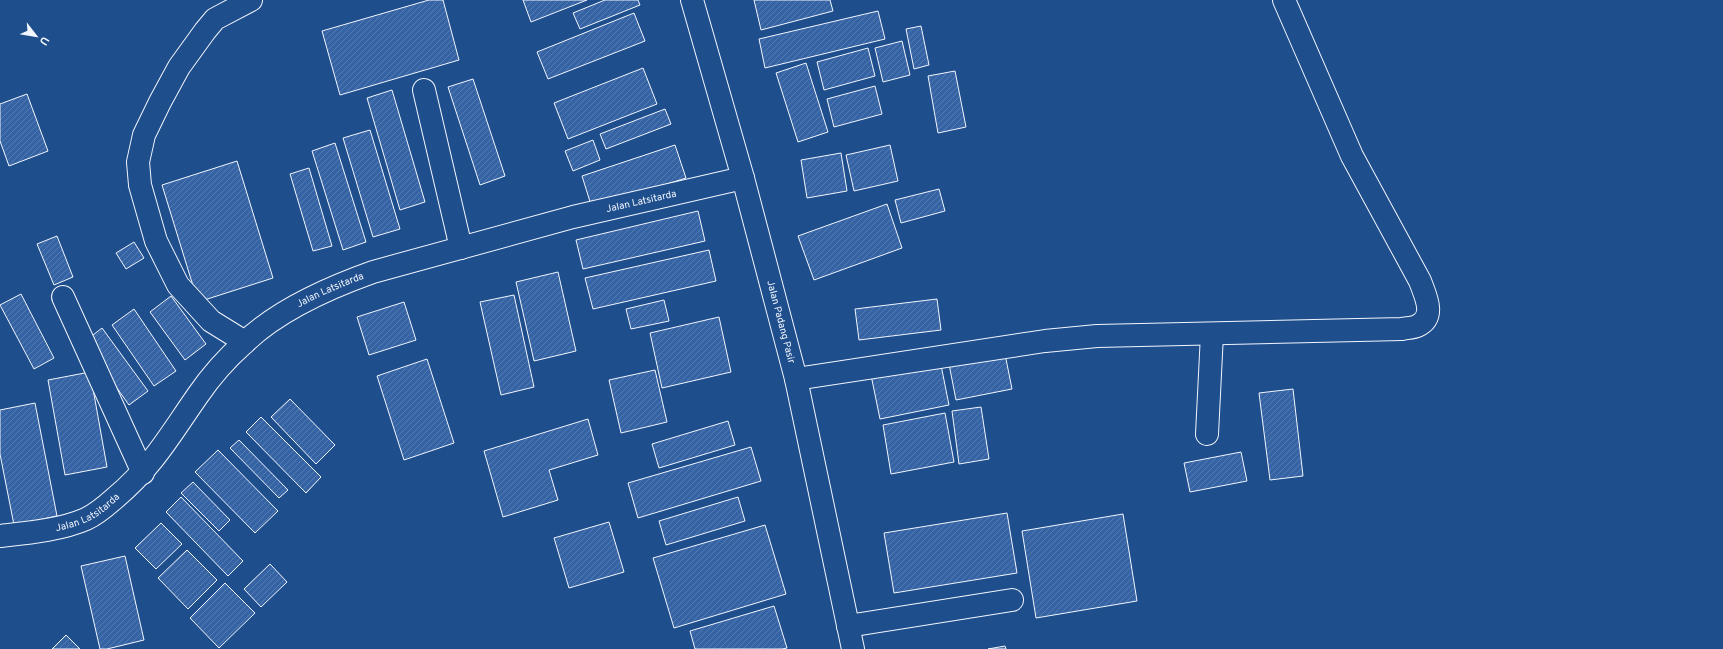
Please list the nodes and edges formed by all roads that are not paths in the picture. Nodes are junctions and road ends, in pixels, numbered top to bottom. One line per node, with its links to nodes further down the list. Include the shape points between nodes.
1 (251, 0): 9 (main road, via 215,19 204,31 179,67 160,102 144,135 138,162 140,185 156,241 178,285 211,320)
2 (692, 0): 5 (main road, Jalan Padang Pasir)
3 (1284, 0): 8 (main road, via 1352,156 1420,281 1429,309 1418,326 1402,329)
4 (424, 90): 6 (main road)
5 (743, 178): 6 (main road, Jalan Latsitarda, via 573,217); 10 (main road, Jalan Padang Pasir)
6 (461, 248): 9 (main road, Jalan Latsitarda, via 342,283 278,317)
7 (63, 297): 12 (main road)
8 (1212, 334): 10 (main road, via 1098,336 1045,341); 11 (main road)
9 (245, 342): 12 (main road, Jalan Latsitarda, via 198,394)
10 (796, 379): 15 (main road, Jalan Padang Pasir)
11 (1207, 434)
12 (143, 473): 13 (main road, Jalan Latsitarda, via 103,509 86,519 68,525)
13 (0, 536)
14 (1012, 600): 15 (main road)
15 (848, 626): 16 (main road, Jalan Padang Pasir)
16 (853, 649)

